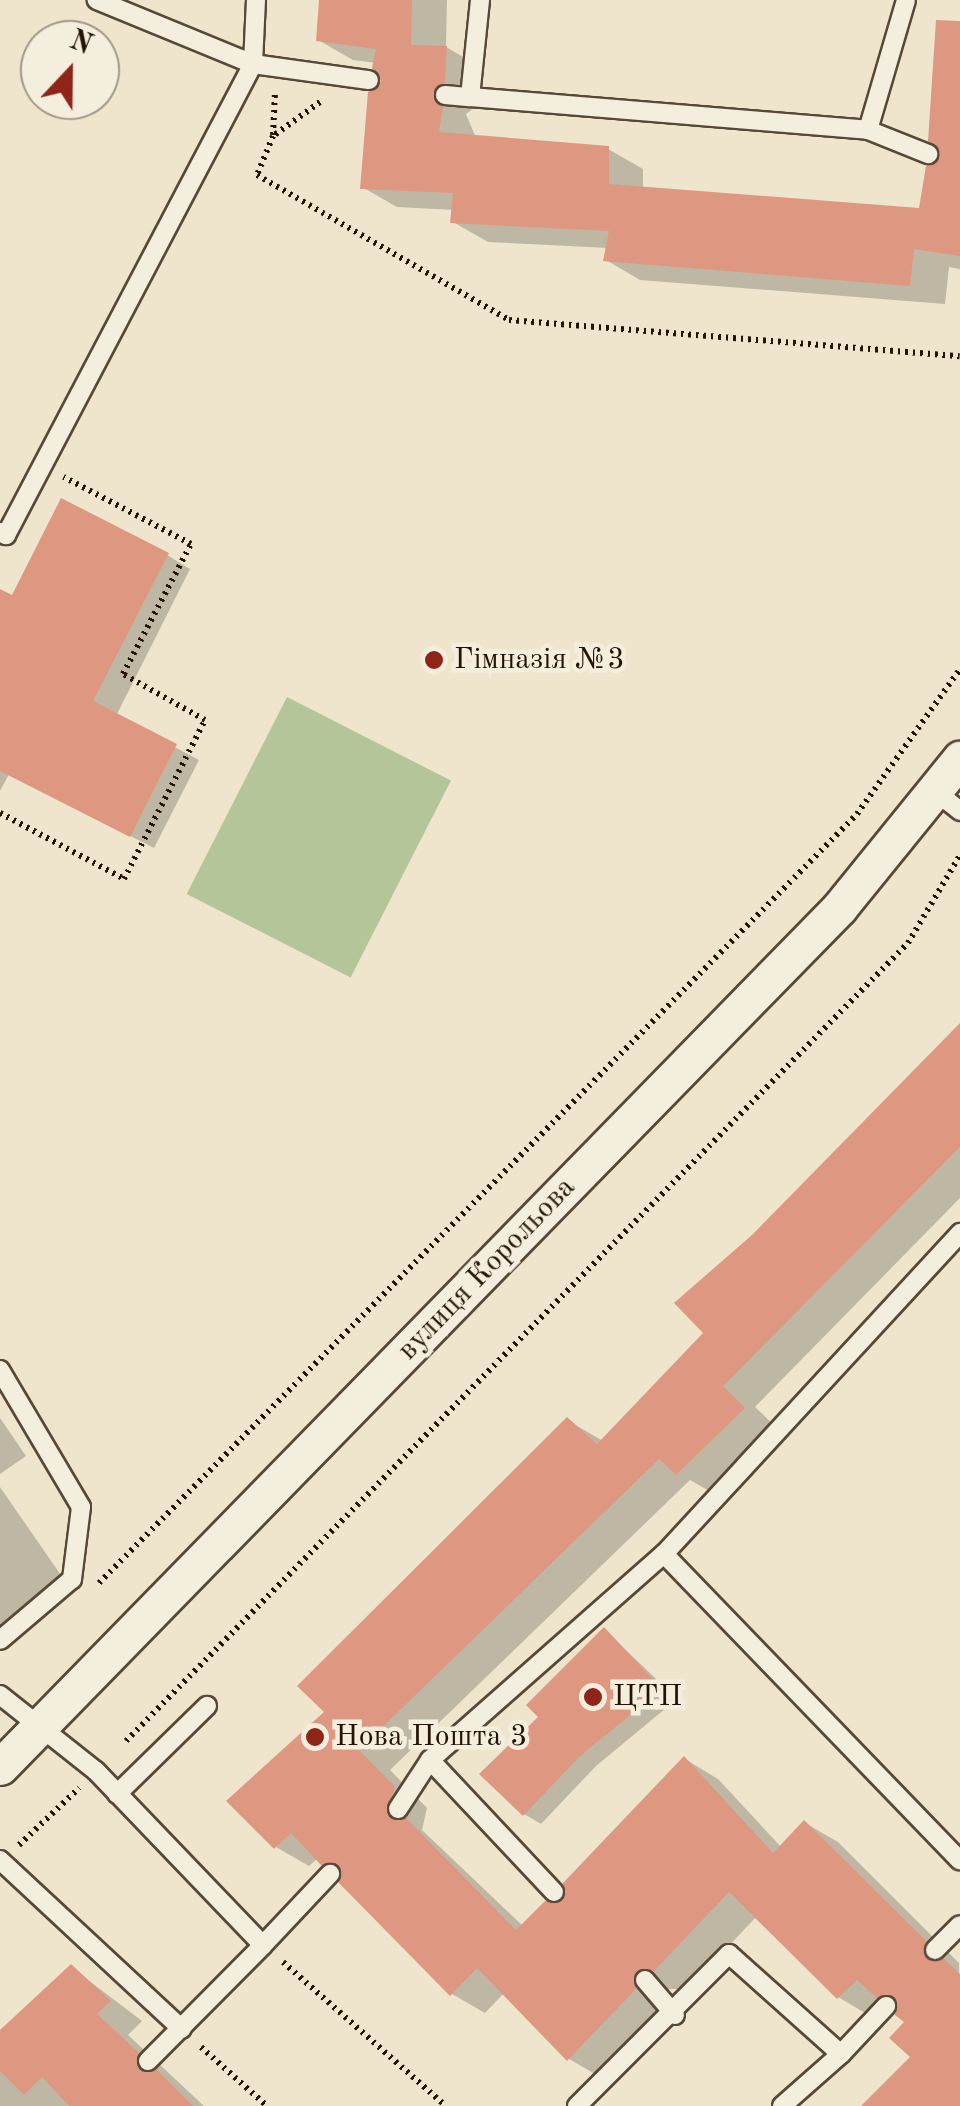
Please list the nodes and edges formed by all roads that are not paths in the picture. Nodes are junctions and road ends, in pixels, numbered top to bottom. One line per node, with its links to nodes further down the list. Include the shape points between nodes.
1 (97, 0): 5 (lane)
2 (256, 0): 5 (lane)
3 (480, 0): 8 (lane)
4 (906, 0): 9 (lane)
5 (252, 64): 6 (lane); 11 (lane, via 6,535)
6 (362, 79)
7 (445, 95): 8 (lane)
8 (470, 96): 9 (lane)
9 (868, 130): 10 (lane)
10 (928, 154)
11 (0, 532)
12 (960, 759): 13 (street, вулиця Корольова)
13 (948, 802): 20 (street, вулиця Корольова)
14 (960, 1233): 16 (lane)
15 (0, 1370): 17 (lane, via 81,1507 72,1579)
16 (664, 1554): 21 (lane); 26 (lane)
17 (0, 1640)
18 (0, 1696): 20 (lane)
19 (207, 1706): 23 (lane)
20 (44, 1724): 22 (street, вулиця Корольова); 23 (lane)
21 (430, 1760): 24 (lane); 28 (lane)
22 (0, 1767)
23 (117, 1794): 30 (lane)
24 (398, 1809)
25 (1, 1861): 35 (lane)
26 (960, 1861)
27 (330, 1874): 30 (lane)
28 (554, 1892)
29 (960, 1925): 31 (lane)
30 (264, 1945): 35 (lane)
31 (935, 1950)
32 (645, 1980): 34 (lane)
33 (886, 2006): 36 (lane)
34 (675, 2015): 36 (lane, via 729,1954); 38 (lane)
35 (182, 2029): 37 (lane)
36 (841, 2054): 39 (lane)
37 (148, 2061)
38 (577, 2106)
39 (782, 2106)

